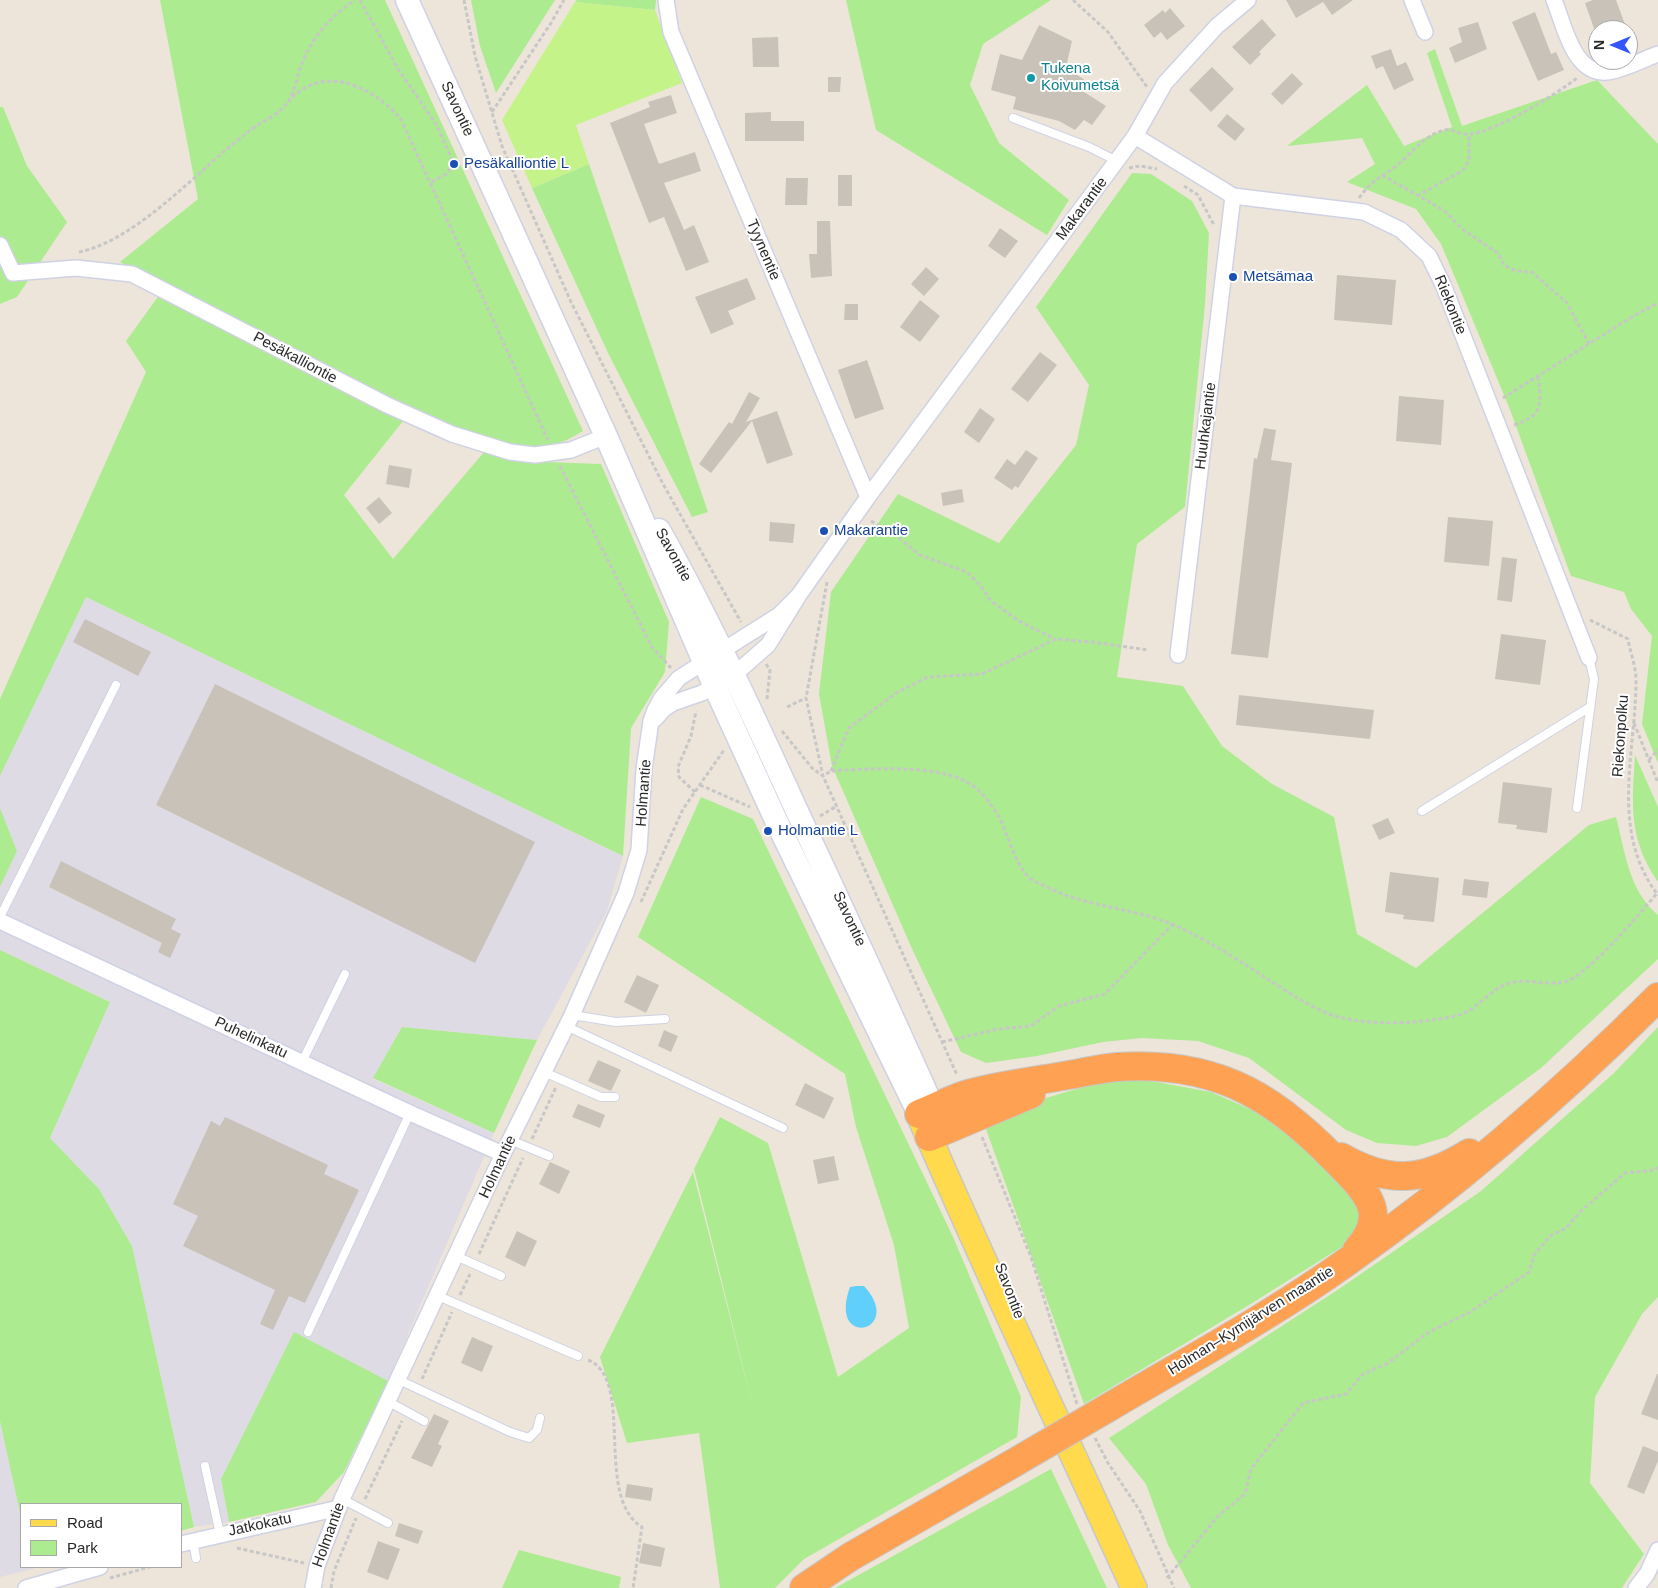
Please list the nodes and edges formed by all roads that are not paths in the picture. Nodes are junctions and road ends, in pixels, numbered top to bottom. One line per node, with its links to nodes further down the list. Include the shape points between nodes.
1 (407, 0): 14 (main road, Savontie)
2 (666, 0): 15 (street, Tyynentie, via 671,32)
3 (1248, 0): 9 (street, Makarantie, via 1210,33 1165,83)
4 (1412, 0): 6 (street)
5 (1554, 0): 7 (street, via 1577,57 1589,69 1607,72)
6 (1425, 32)
7 (1658, 54)
8 (1014, 118): 10 (lane)
9 (1135, 136): 10 (street, Makarantie); 11 (street, Riekontie)
10 (1117, 161): 15 (street, Makarantie)
11 (1233, 196): 18 (street, Huuhkajantie); 19 (street, Riekontie, via 1364,212 1401,230 1429,256)
12 (0, 245): 13 (street, Pesäkalliontie)
13 (6, 274): 14 (street, Pesäkalliontie, via 76,268 132,274 328,376 452,434 510,452 554,453 587,445)
14 (606, 436): 17 (main road, Savontie); 20 (main road, Savontie)
15 (868, 497): 16 (street, Makarantie)
16 (799, 595): 17 (street, Makarantie, via 779,615); 21 (street, Makarantie, via 775,635)
17 (723, 650): 20 (street, Holmantie); 21 (main road, Savontie)
18 (1178, 656)
19 (1589, 658): 24 (lane, via 1594,679)
20 (704, 662): 23 (main road, Savontie); 25 (street, Holmantie, via 679,678 661,699)
21 (735, 674): 23 (street, Makarantie); 38 (main road, Savontie, via 851,924)
22 (116, 685): 28 (lane)
23 (715, 687): 25 (street, Holmantie, via 664,709 652,724); 38 (main road, Savontie, via 785,838)
24 (1590, 707): 26 (lane); 27 (lane)
25 (648, 737): 32 (street, Holmantie, via 642,829 634,871)
26 (1577, 808)
27 (1422, 811)
28 (0, 919): 33 (street, Puhelinkatu)
29 (345, 974): 33 (lane)
30 (1658, 997): 36 (highway, Holman–Kymijärven maantie)
31 (665, 1019): 32 (lane)
32 (569, 1020): 34 (street, Holmantie); 39 (lane)
33 (302, 1062): 37 (street, Puhelinkatu)
34 (544, 1072): 35 (lane, via 601,1098); 40 (street, Holmantie)
35 (615, 1097)
36 (1552, 1097): 41 (highway, via 1459,1160 1421,1175 1389,1177 1371,1172); 45 (highway, Holman–Kymijärven maantie, via 1468,1170)
37 (410, 1113): 42 (street, Puhelinkatu); 48 (lane)
38 (931, 1123): 41 (highway, via 970,1106 1079,1073 1152,1066 1214,1076 1269,1101); 57 (main road, Savontie, via 1003,1306)
39 (783, 1128)
40 (510, 1140): 42 (street, Holmantie); 43 (lane)
41 (1323, 1146): 45 (highway, via 1355,1180 1372,1207 1372,1230)
42 (503, 1154): 44 (street, Holmantie)
43 (549, 1156)
44 (456, 1256): 46 (lane); 47 (street, Holmantie)
45 (1348, 1261): 65 (highway, Holman–Kymijärven maantie, bridge, via 1099,1420 1012,1464 850,1557)
46 (501, 1276)
47 (438, 1296): 49 (lane); 50 (street, Holmantie)
48 (308, 1332)
49 (578, 1356)
50 (399, 1380): 51 (street, Holmantie); 52 (lane, via 529,1438 537,1430)
51 (388, 1402): 53 (lane); 55 (street, Holmantie)
52 (540, 1418)
53 (424, 1421)
54 (204, 1466): 58 (lane)
55 (340, 1504): 56 (lane, via 361,1507); 58 (street, Jatkokatu); 64 (street, Holmantie, via 317,1566)
56 (388, 1523)
57 (1108, 1531): 66 (main road, Savontie); 67 (main road, Savontie)
58 (220, 1534): 59 (street, Jatkokatu)
59 (187, 1542): 61 (lane)
60 (1658, 1550): 68 (street, via 1647,1574)
61 (196, 1558)
62 (96, 1568): 63 (street)
63 (26, 1588)
64 (313, 1588)
65 (804, 1588)
66 (1123, 1588)
67 (1134, 1588)
68 (1636, 1588)

